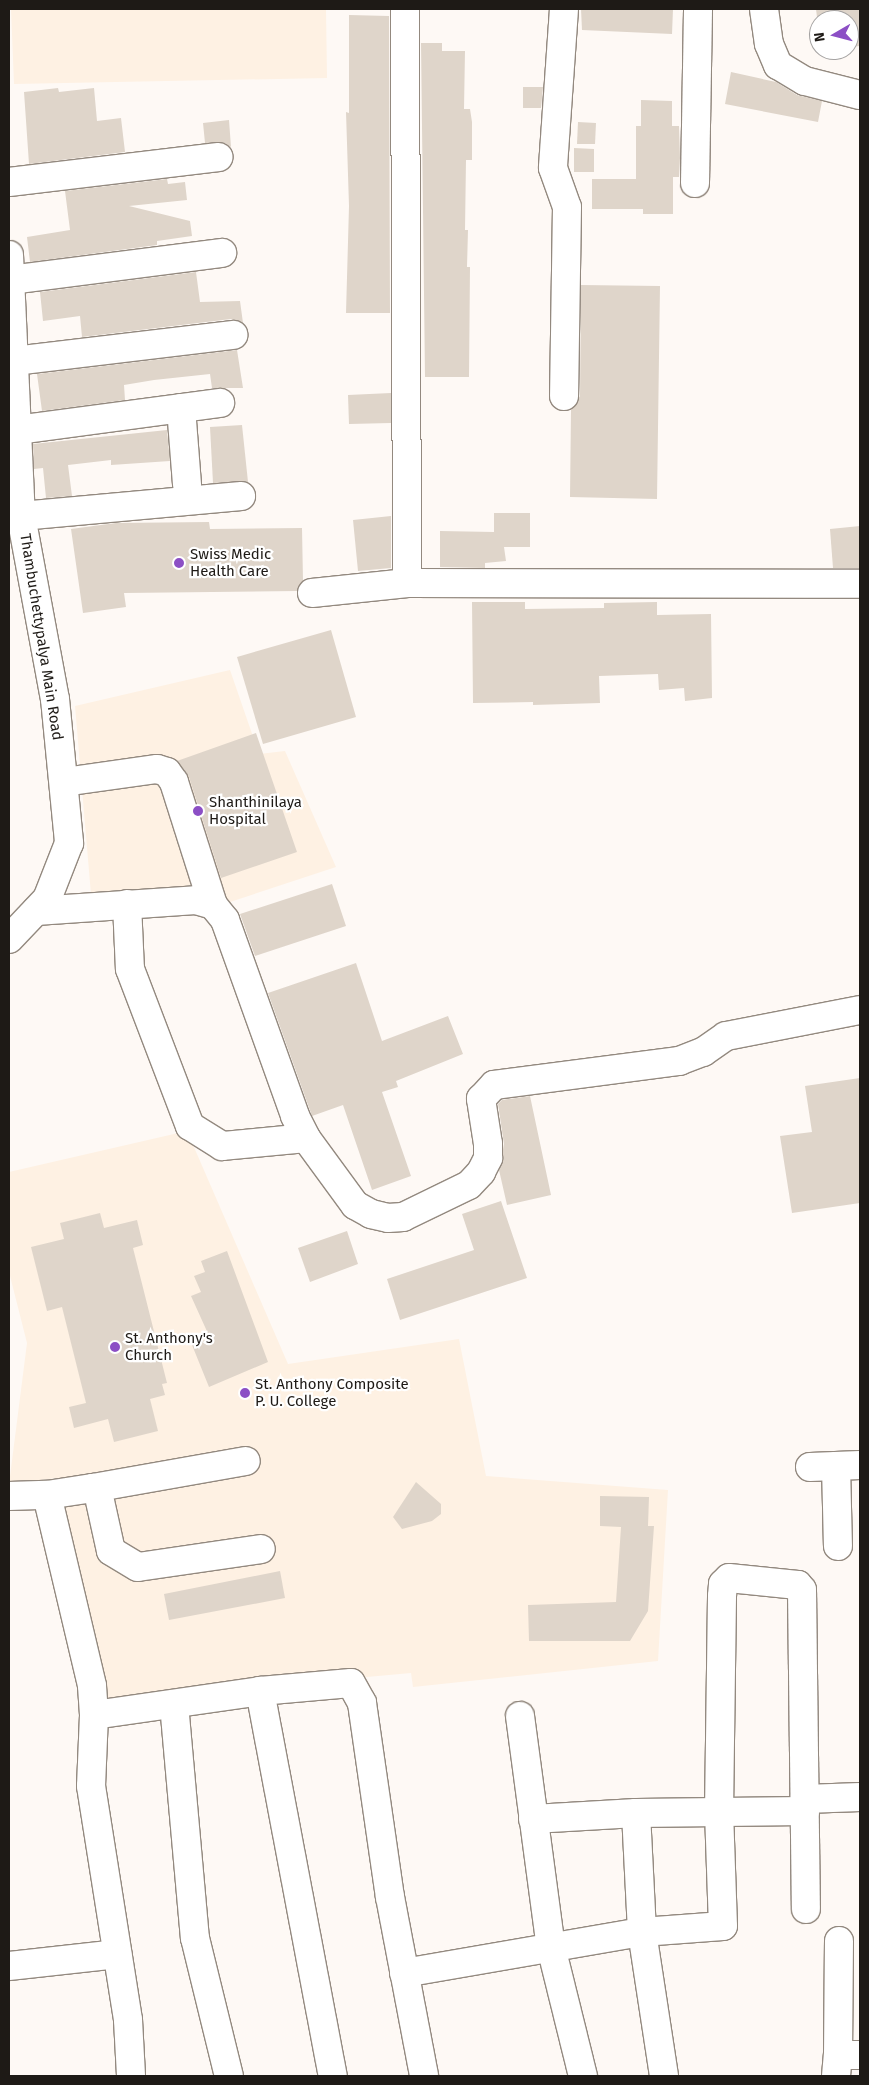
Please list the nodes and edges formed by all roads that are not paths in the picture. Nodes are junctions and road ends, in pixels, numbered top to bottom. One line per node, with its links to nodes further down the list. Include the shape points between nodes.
1 (405, 9): 20 (street)
2 (564, 9): 13 (street, via 553,168 567,207)
3 (698, 9): 8 (street)
4 (764, 9): 5 (street, via 769,44 778,65 805,80)
5 (860, 95)
6 (219, 157): 7 (street)
7 (9, 182)
8 (695, 183)
9 (222, 253): 10 (street)
10 (9, 268): 12 (street, Thambuchettypalya Main Road)
11 (233, 335): 12 (street)
12 (12, 352): 16 (street, Thambuchettypalya Main Road)
13 (564, 396)
14 (220, 403): 15 (street)
15 (181, 408): 16 (street); 17 (street)
16 (17, 430): 19 (street, Thambuchettypalya Main Road)
17 (186, 484)
18 (242, 496): 19 (street)
19 (21, 516): 23 (street, Thambuchettypalya Main Road, via 55,699)
20 (408, 583): 21 (street); 22 (street)
21 (860, 584)
22 (312, 593)
23 (64, 782): 25 (street, via 157,769 167,772 174,782); 26 (street, Thambuchettypalya Main Road, via 69,843 48,899)
24 (127, 904): 25 (street, via 196,900); 26 (street); 29 (street, via 130,969 190,1126 222,1146)
25 (213, 904): 29 (street, via 225,920 294,1116)
26 (36, 911): 27 (street, Thambuchettypalya Main Road)
27 (9, 939)
28 (860, 1010): 29 (street, via 726,1036 703,1052 678,1060 494,1085 481,1099 488,1144 488,1158 481,1172 469,1185 403,1217 371,1214 355,1205)
29 (306, 1138)
30 (246, 1461): 32 (street)
31 (835, 1466): 35 (street)
32 (93, 1488): 33 (street); 36 (street, via 98,1492 111,1551 138,1568)
33 (48, 1495): 34 (street); 39 (street, via 92,1686)
34 (9, 1496)
35 (838, 1546)
36 (262, 1549)
37 (260, 1691): 38 (street); 52 (street, via 340,1682 351,1684 358,1691); 56 (street)
38 (174, 1704): 39 (street); 55 (street, via 195,1938)
39 (94, 1715): 50 (street, via 91,1786)
40 (520, 1716): 45 (street)
41 (860, 1797): 42 (street)
42 (805, 1805): 43 (street); 43 (street, via 802,1590 798,1585 729,1578 722,1590); 46 (street)
43 (720, 1812): 44 (street); 47 (street, via 724,1926)
44 (636, 1813): 45 (street); 47 (street)
45 (534, 1819): 49 (street)
46 (806, 1909)
47 (642, 1932): 49 (street); 59 (street)
48 (839, 1941): 53 (street)
49 (551, 1947): 52 (street); 58 (street)
50 (118, 1954): 51 (street); 54 (street, via 128,2020)
51 (9, 1966)
52 (404, 1973): 57 (street)
53 (845, 2062)
54 (131, 2076)
55 (228, 2076)
56 (333, 2076)
57 (424, 2076)
58 (583, 2076)
59 (664, 2076)

